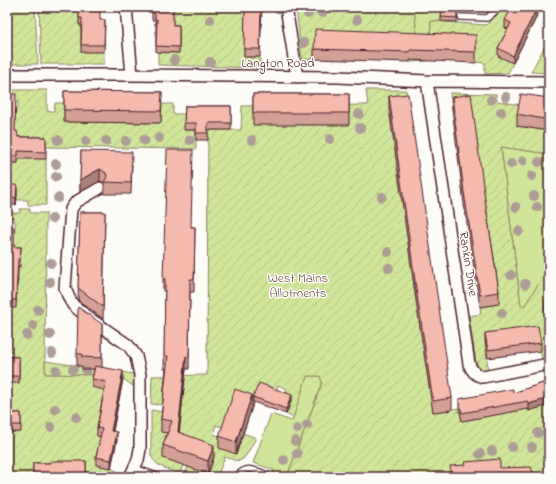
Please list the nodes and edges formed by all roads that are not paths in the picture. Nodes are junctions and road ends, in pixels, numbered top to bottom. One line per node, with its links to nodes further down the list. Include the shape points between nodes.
1 (126, 7): 6 (street)
2 (286, 7): 7 (street)
3 (500, 7): 4 (lane, via 487,18)
4 (461, 17)
5 (7, 75): 6 (street, Langton Road)
6 (132, 75): 7 (street, Langton Road)
7 (297, 77): 8 (street, Langton Road)
8 (427, 81): 9 (street, Langton Road); 11 (street, Rankin Drive, via 471,368 475,374 483,377)
9 (549, 82)
10 (100, 188): 12 (street, via 76,202 71,209 65,288 74,305 128,345 136,356 140,375 140,450)
11 (549, 364)
12 (133, 473): 13 (lane)
13 (159, 477)
14 (237, 477): 15 (lane, via 242,470 249,468 265,474)
15 (264, 477)

